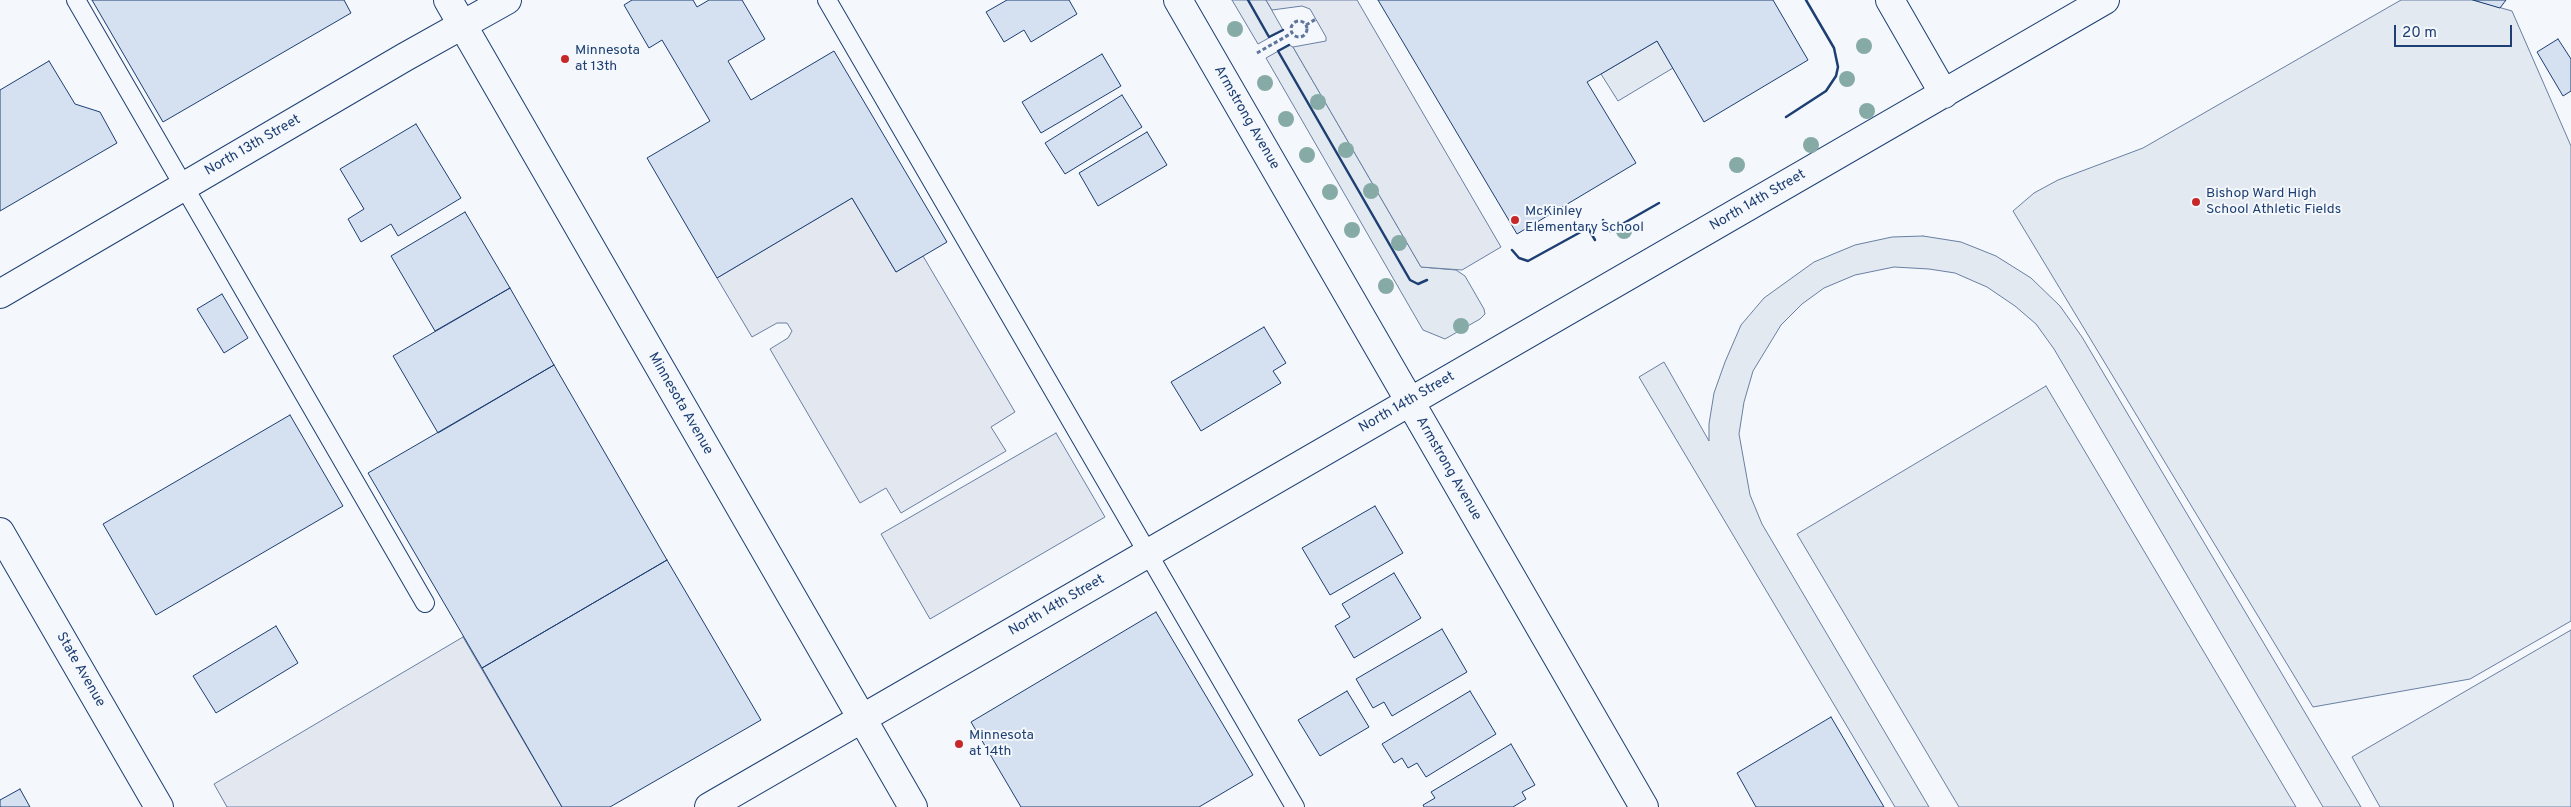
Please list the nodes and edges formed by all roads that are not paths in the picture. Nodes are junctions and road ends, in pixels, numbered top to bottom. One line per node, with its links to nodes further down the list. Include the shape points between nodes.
1 (76, 0): 10 (lane)
2 (448, 0): 8 (street, Minnesota Avenue)
3 (507, 0): 8 (street, North 13th Street)
4 (828, 0): 14 (lane)
5 (1178, 0): 12 (street, Armstrong Avenue)
6 (1890, 0): 9 (street)
7 (2105, 0): 9 (street, North 14th Street)
8 (462, 25): 10 (street, North 13th Street); 16 (street, Minnesota Avenue)
9 (1944, 94): 12 (street, North 14th Street)
10 (184, 187): 11 (street, North 13th Street); 15 (lane)
11 (0, 294)
12 (1410, 402): 14 (street, North 14th Street); 21 (street, Armstrong Avenue)
13 (0, 532): 17 (street, State Avenue)
14 (1148, 554): 16 (street, North 14th Street); 20 (lane)
15 (425, 604)
16 (862, 719): 18 (street, North 14th Street); 19 (street, Minnesota Avenue)
17 (159, 807)
18 (709, 807)
19 (913, 807)
20 (1295, 807)
21 (1644, 807)

